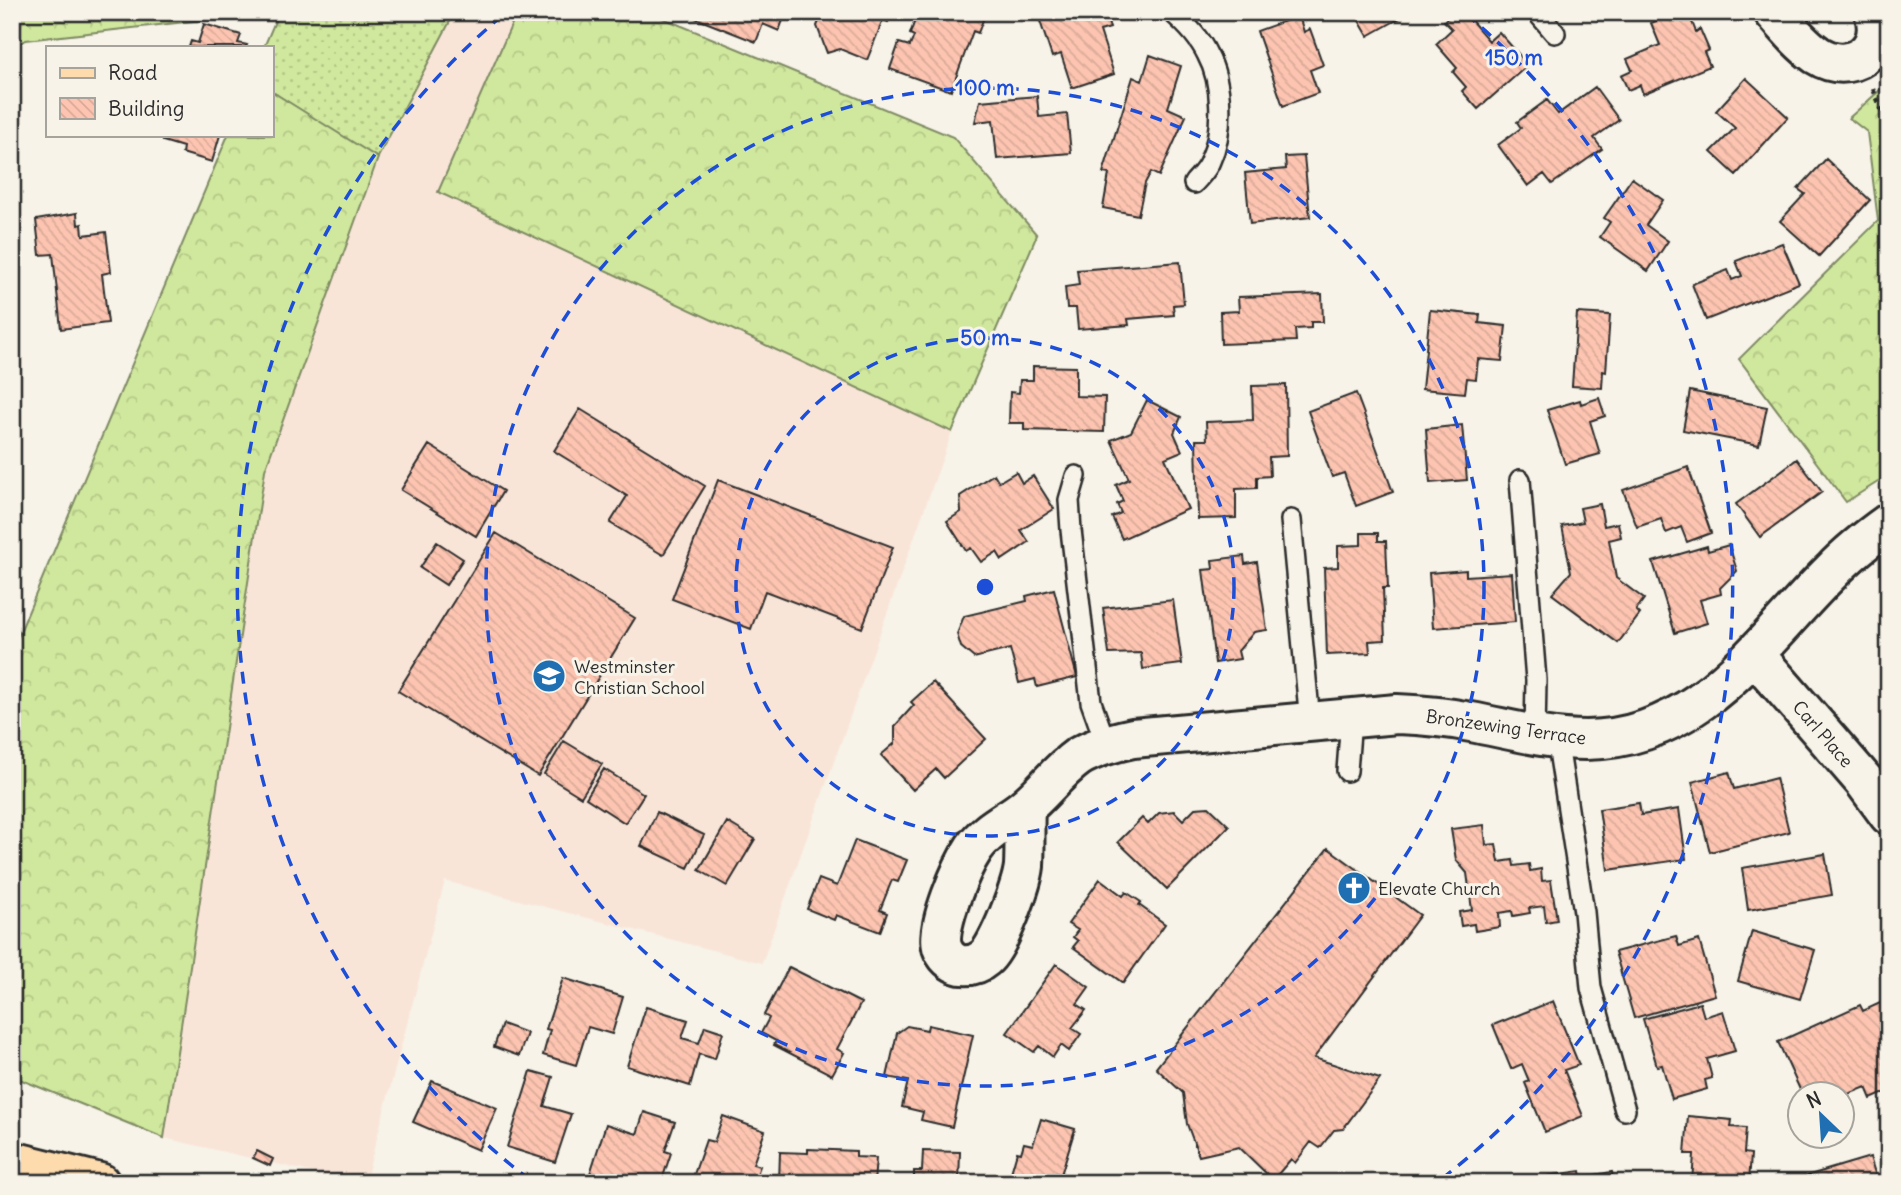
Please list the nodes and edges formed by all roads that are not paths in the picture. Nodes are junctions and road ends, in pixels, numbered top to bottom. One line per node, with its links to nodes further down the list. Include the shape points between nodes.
1 (1172, 12): 6 (lane, via 1198,39 1216,76 1217,137 1210,162)
2 (1537, 12): 5 (lane)
3 (1774, 12): 4 (street, via 1817,55 1843,62 1859,60 1872,48 1877,36)
4 (1874, 12)
5 (1555, 33)
6 (1194, 183)
7 (1076, 476): 15 (lane, via 1069,500 1071,530 1091,702)
8 (1520, 480): 14 (lane, via 1536,680)
9 (1291, 520): 13 (lane)
10 (1889, 523): 11 (street, Bronzewing Terrace, via 1831,572)
11 (1755, 655): 14 (street, Bronzewing Terrace, via 1706,698 1671,721 1634,734 1588,740); 18 (street, Carl Place)
12 (1351, 719): 13 (street, Bronzewing Terrace); 14 (street, Bronzewing Terrace, via 1433,715); 16 (lane)
13 (1310, 722): 15 (street, Bronzewing Terrace)
14 (1546, 736): 19 (lane, via 1584,912 1591,988)
15 (1106, 744): 17 (street, Bronzewing Terrace, via 1079,757)
16 (1347, 771)
17 (1025, 807)
18 (1889, 815)
19 (1625, 1110)
20 (12, 1161): 21 (main road)
21 (100, 1183)

